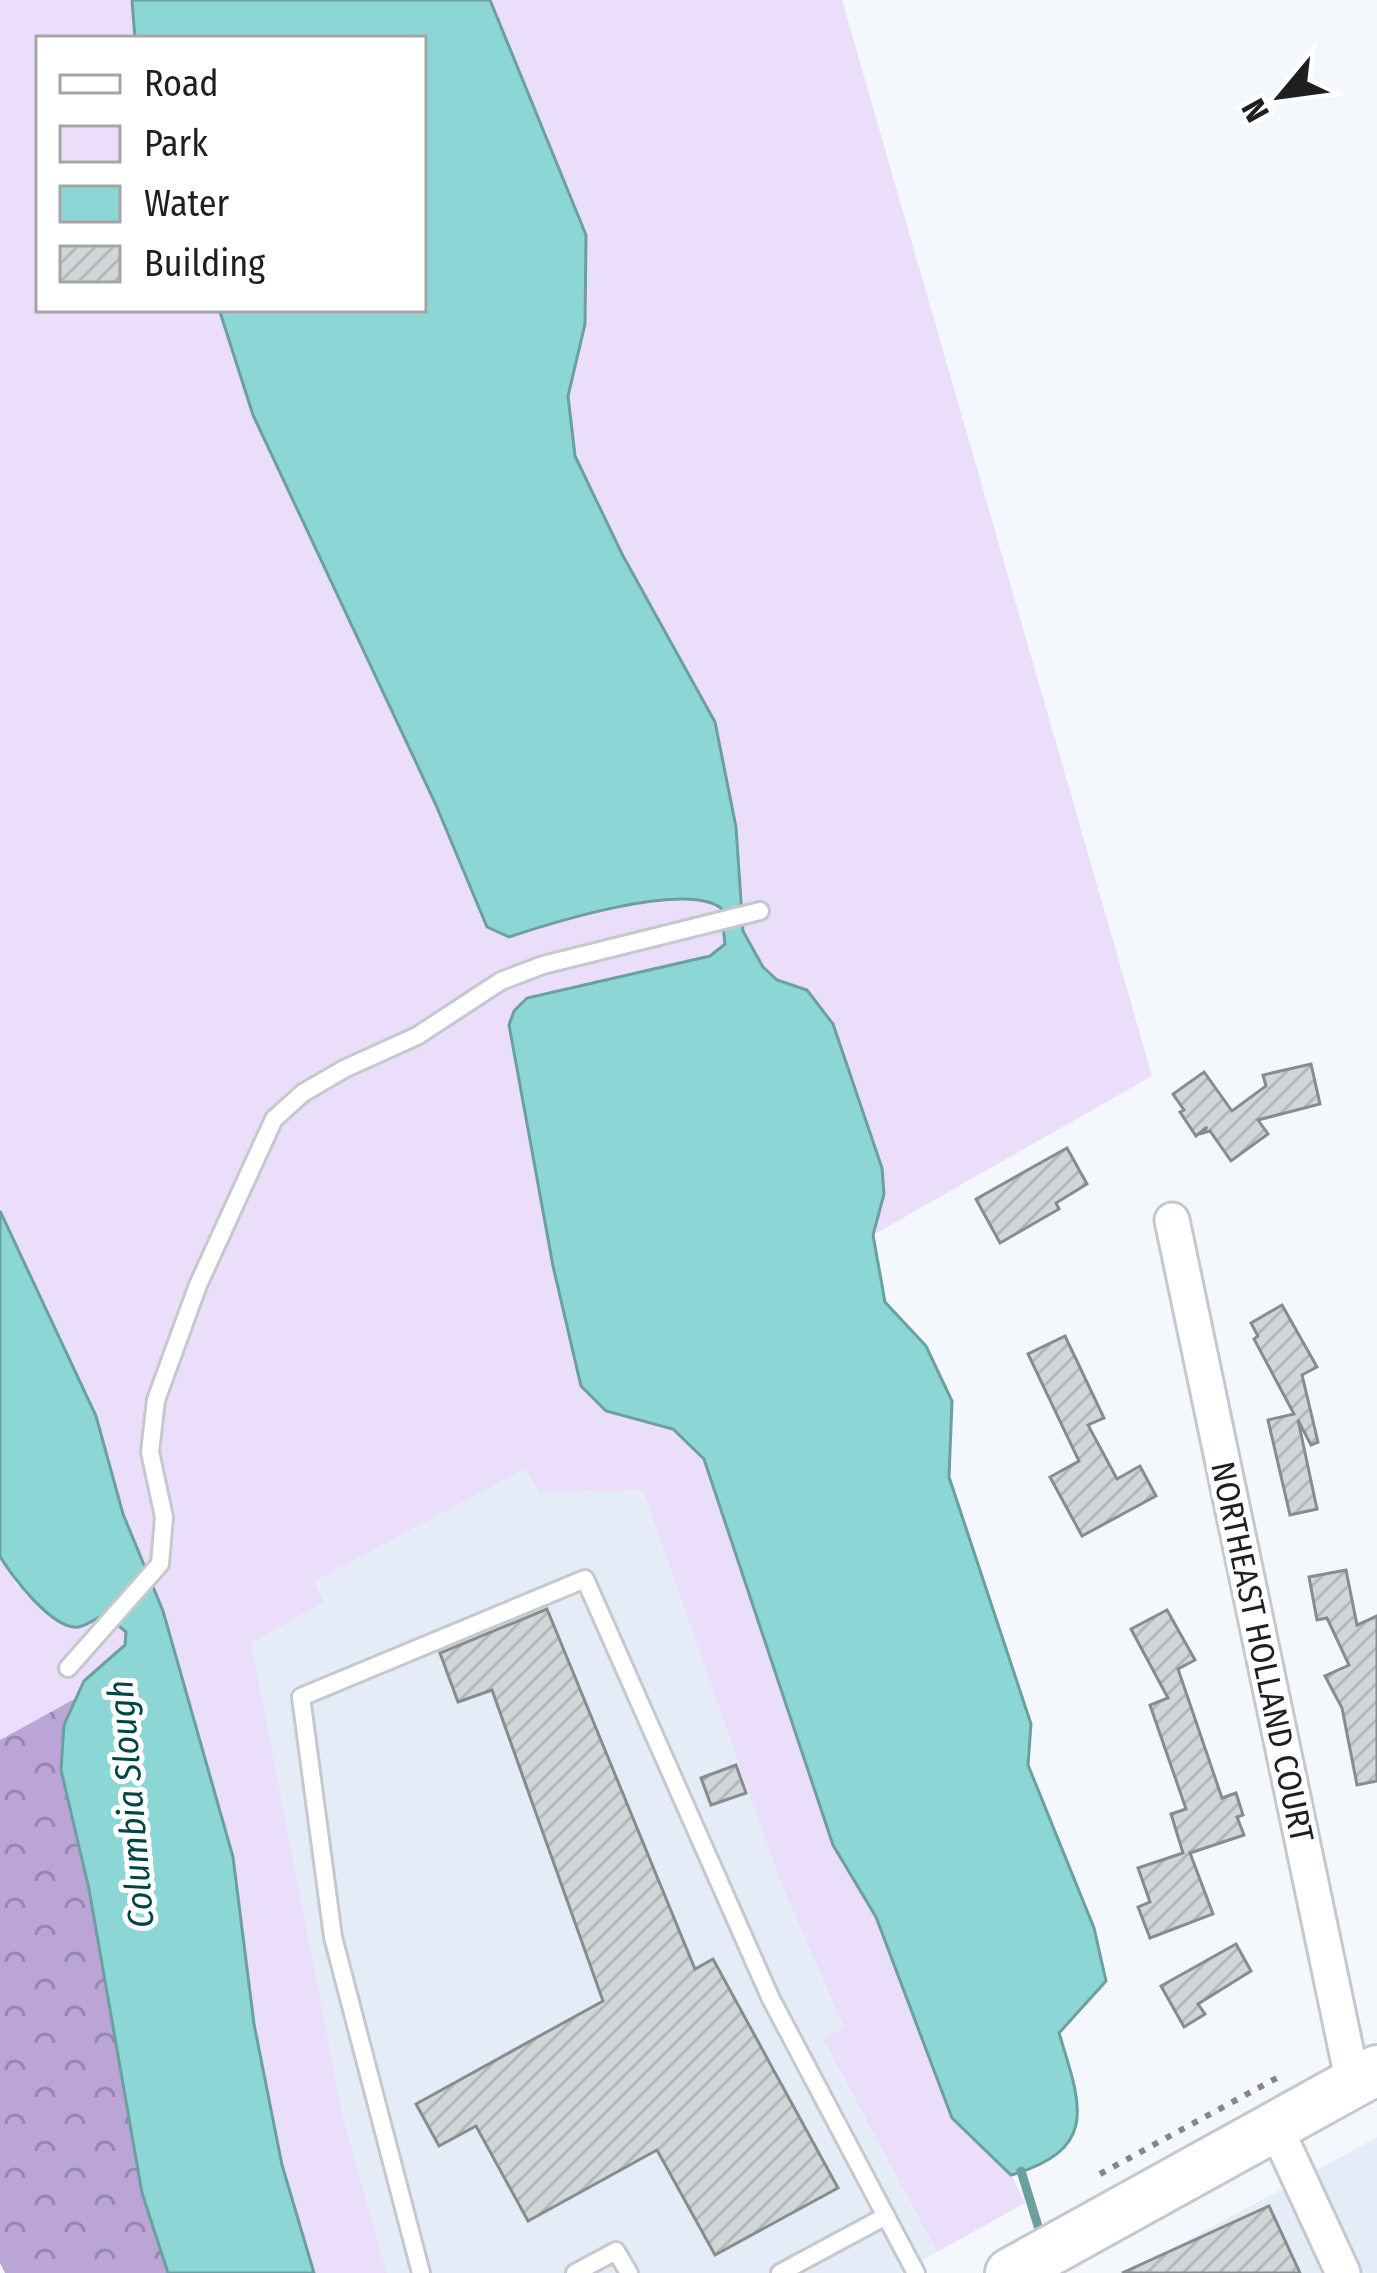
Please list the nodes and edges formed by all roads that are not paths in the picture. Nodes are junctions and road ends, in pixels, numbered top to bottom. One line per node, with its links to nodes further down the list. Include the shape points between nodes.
1 (760, 911): 3 (lane, via 501,981 417,1036 303,1093 274,1119 156,1400 150,1452 165,1531 160,1564)
2 (1172, 1220): 4 (street, NORTHEAST HOLLAND COURT)
3 (68, 1668)
4 (1363, 2069): 5 (main road)
5 (1275, 2126): 12 (main road); 13 (street)
6 (886, 2216): 7 (lane, via 771,1999 585,1580 302,1697 333,1937); 10 (lane); 11 (lane)
7 (421, 2273)
8 (575, 2273): 9 (lane, via 616,2251)
9 (629, 2273)
10 (780, 2273)
11 (916, 2273)
12 (1010, 2273)
13 (1342, 2273)

